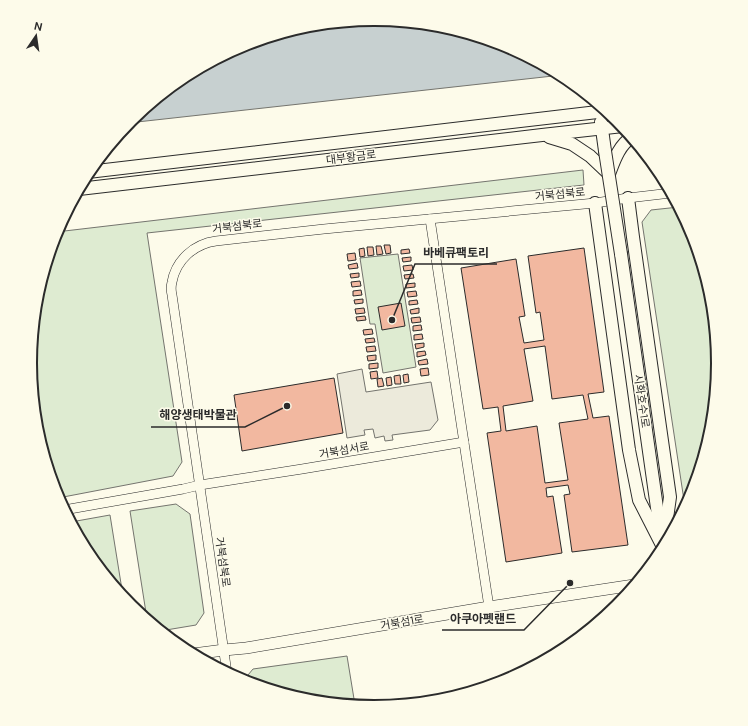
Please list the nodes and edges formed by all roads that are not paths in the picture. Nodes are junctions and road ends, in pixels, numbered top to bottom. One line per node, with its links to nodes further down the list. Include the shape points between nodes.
1 (598, 112): 7 (main road, 대부황금로)
2 (603, 116): 4 (main road)
3 (614, 127): 4 (main road, 대부황금로)
4 (602, 129): 5 (main road, 대부황금로); 8 (main road, 시화호수1로, bridge)
5 (542, 135): 8 (main road, via 572,144 590,156); 9 (main road, 대부황금로)
6 (628, 141): 8 (main road, via 616,156)
7 (98, 171)
8 (609, 174): 18 (main road, 시화호수1로, bridge)
9 (86, 188)
10 (665, 194): 11 (street, 거북섬북로)
11 (628, 198): 12 (street, 거북섬북로); 17 (main road, via 670,497)
12 (595, 203): 13 (street, 거북섬북로); 19 (main road, via 629,450 639,500)
13 (430, 219): 14 (street); 15 (street, 거북섬북로, via 216,240 198,246 184,258 175,270 171,284)
14 (464, 442): 15 (street, 거북섬서로); 21 (street)
15 (200, 485): 16 (street, 거북섬서로); 22 (street, 거북섬북로)
16 (71, 509)
17 (665, 534)
18 (662, 539)
19 (660, 541)
20 (626, 586): 21 (street, 거북섬1로)
21 (489, 607): 22 (street, 거북섬1로)
22 (224, 650): 23 (street, 거북섬1로); 24 (street, 거북섬북로)
23 (202, 653)
24 (227, 666)

